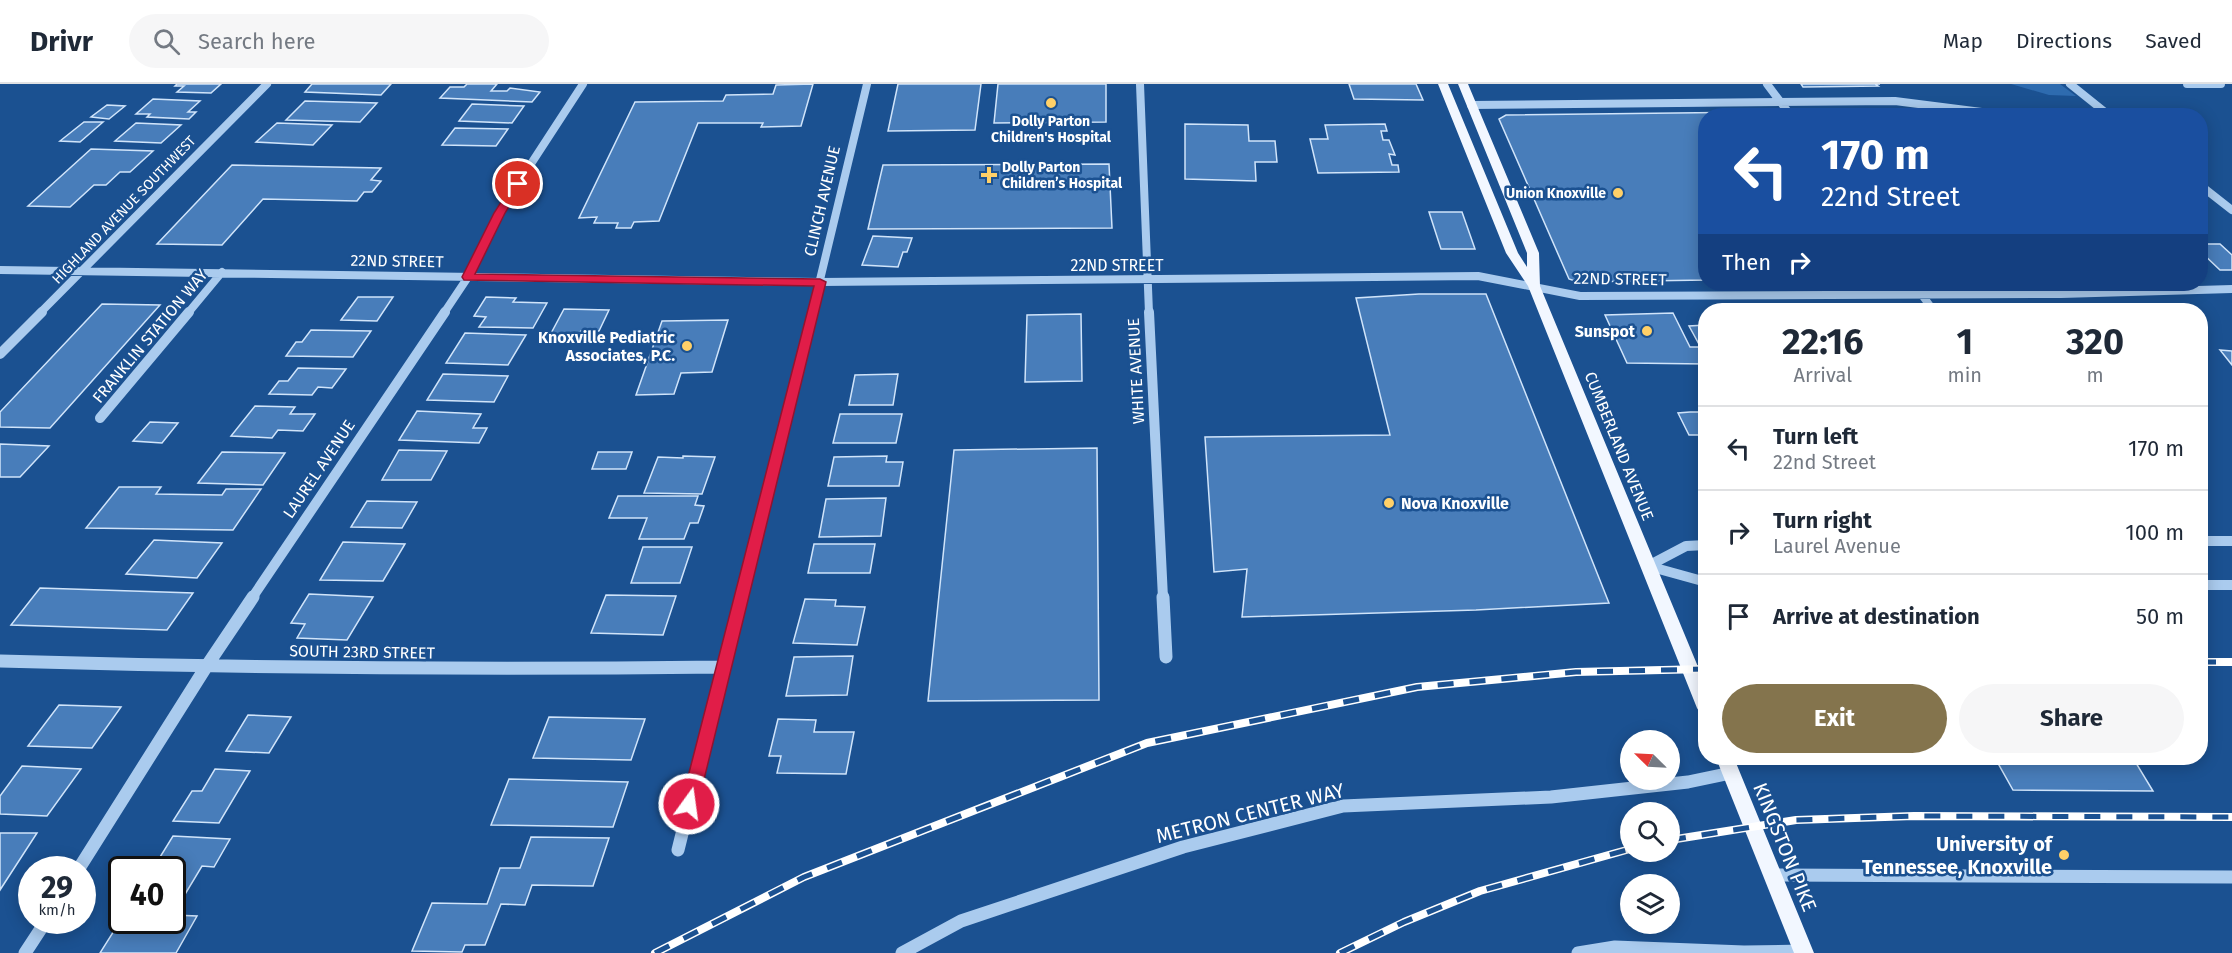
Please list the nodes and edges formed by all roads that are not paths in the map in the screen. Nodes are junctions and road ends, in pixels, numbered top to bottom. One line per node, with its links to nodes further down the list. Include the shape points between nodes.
1 (267, 84): 19 (street, HIGHLAND AVENUE SOUTHWEST)
2 (583, 84): 21 (street, LAUREL AVENUE, via 500,213)
3 (867, 84): 23 (street, CLINCH AVENUE)
4 (1140, 84): 22 (street, WHITE AVENUE)
5 (1443, 84): 24 (main road, CUMBERLAND AVENUE, via 1512,253)
6 (1463, 84): 12 (main road, CUMBERLAND AVENUE)
7 (1767, 84): 11 (street)
8 (2070, 84): 15 (street)
9 (2187, 84): 10 (street)
10 (2221, 84)
11 (1782, 103): 12 (street); 13 (street); 14 (street, via 1895,101)
12 (1471, 105): 24 (main road, CUMBERLAND AVENUE, via 1533,253)
13 (1785, 108)
14 (1950, 108)
15 (2100, 108)
16 (2208, 192): 17 (street)
17 (2232, 210)
18 (0, 270): 19 (street, 22ND STREET)
19 (83, 271): 20 (street, 22ND STREET); 31 (street, HIGHLAND AVENUE SOUTHWEST)
20 (222, 272): 21 (street, 22ND STREET); 32 (street, FRANKLIN STATION WAY)
21 (468, 277): 23 (street, 22ND STREET); 42 (street, LAUREL AVENUE)
22 (1147, 280): 23 (street, 22ND STREET); 24 (street, 22ND STREET, via 1478,276); 40 (street, WHITE AVENUE)
23 (820, 282): 43 (street, CLINCH AVENUE)
24 (1534, 286): 29 (street, 22ND STREET, via 1580,296); 36 (main road, CUMBERLAND AVENUE)
25 (2232, 289): 26 (street, 22ND STREET)
26 (2208, 290)
27 (1920, 291): 29 (street)
28 (2164, 291): 29 (street, 22ND STREET)
29 (1922, 294): 30 (street)
30 (1928, 303)
31 (0, 354)
32 (100, 418)
33 (2208, 541): 34 (street)
34 (2232, 541)
35 (1698, 546): 36 (street, via 1686,546)
36 (1648, 566): 37 (street); 44 (main road, CUMBERLAND AVENUE)
37 (1698, 580)
38 (2208, 585): 39 (street)
39 (2232, 585)
40 (1166, 657)
41 (0, 661): 42 (street, SOUTH 23RD STREET)
42 (206, 667): 43 (street, SOUTH 23RD STREET); 47 (street, LAUREL AVENUE)
43 (724, 667): 46 (street, CLINCH AVENUE)
44 (1698, 688)
45 (1728, 765): 48 (main road, KINGSTON PIKE); 53 (street, METRON CENTER WAY, via 1688,782 1551,797 1343,806 1183,847 961,921)
46 (678, 850)
47 (87, 856)
48 (1771, 875): 49 (street); 51 (main road, KINGSTON PIKE)
49 (2232, 877)
50 (37, 934): 52 (street)
51 (1803, 952): 54 (street, via 1615,948)
52 (25, 953)
53 (902, 953)
54 (1578, 953)

